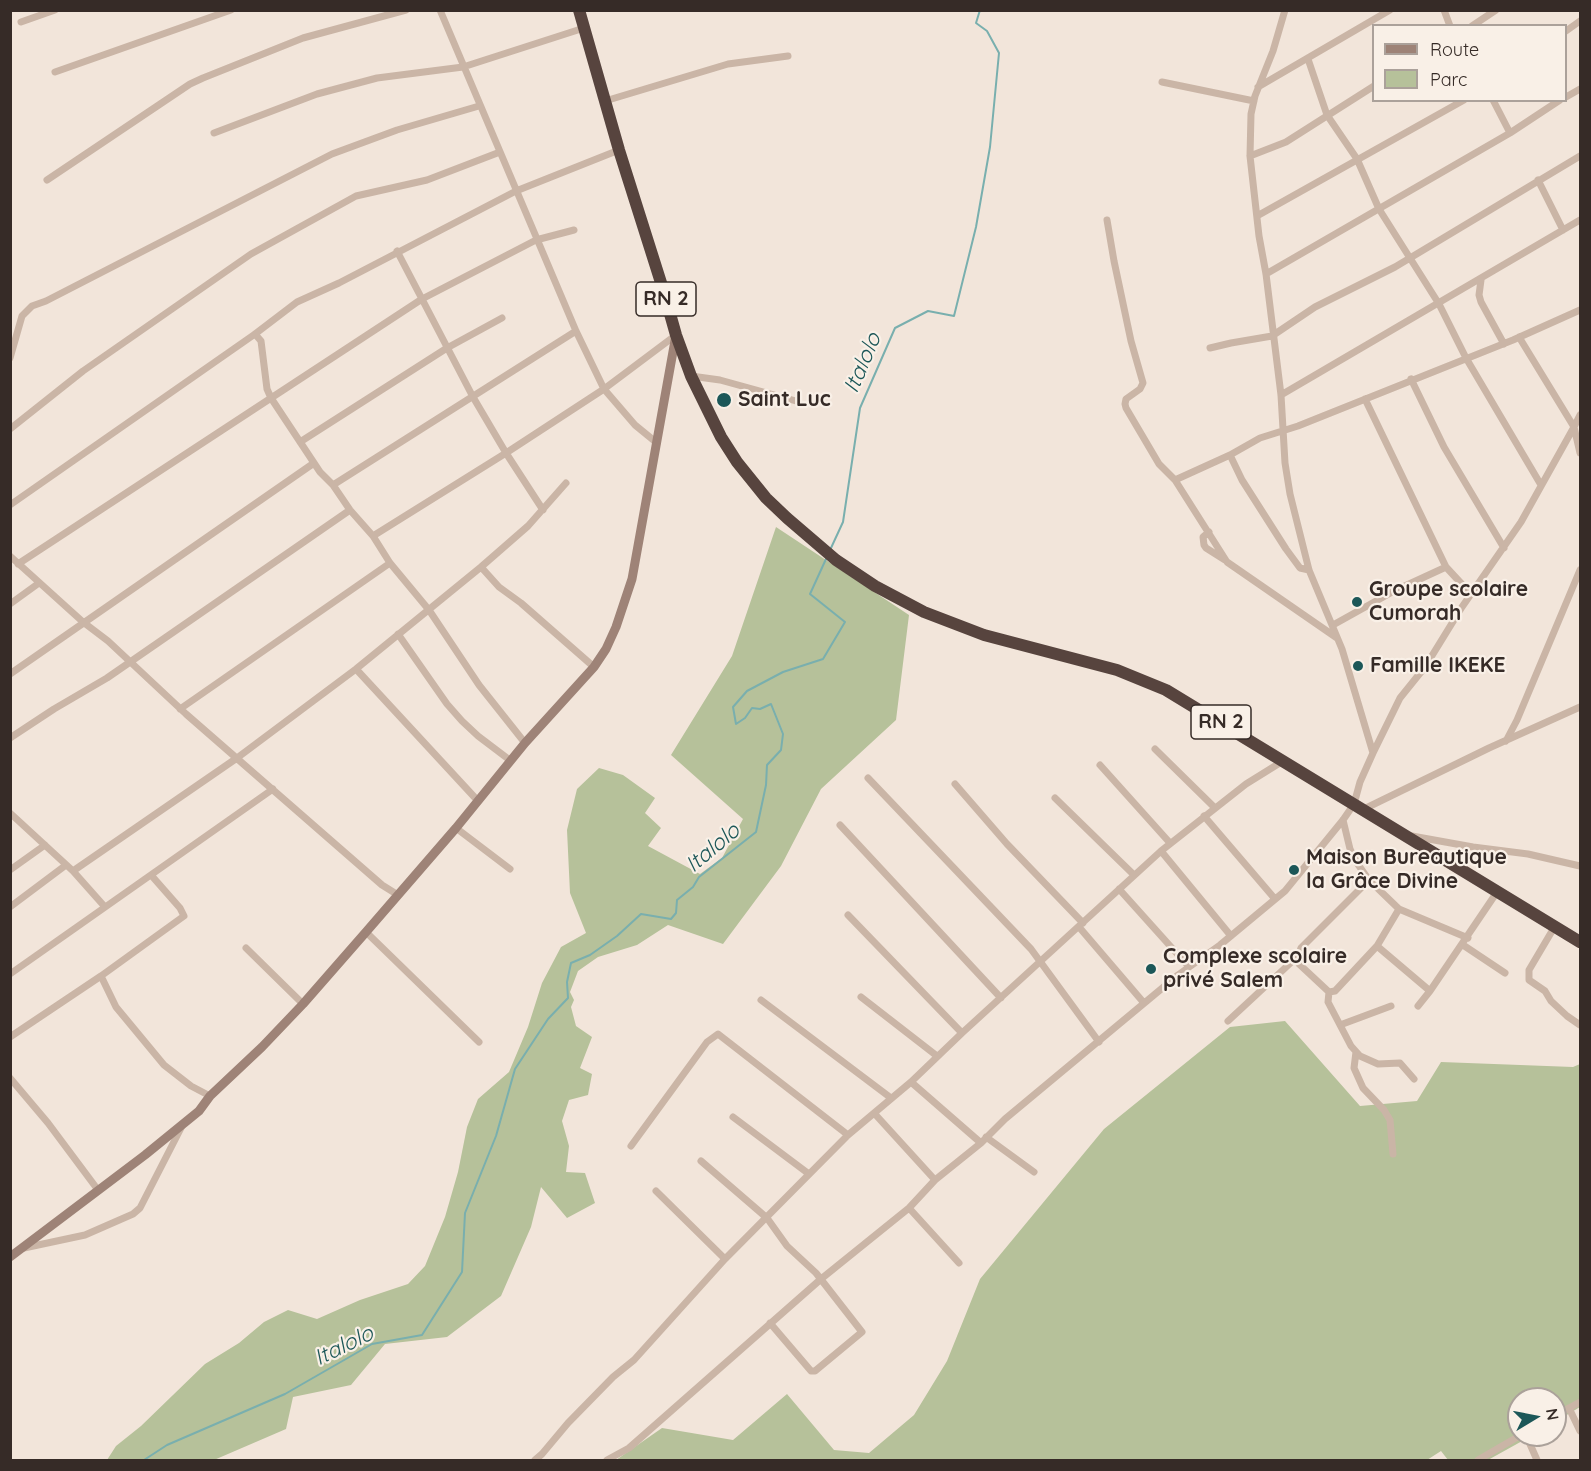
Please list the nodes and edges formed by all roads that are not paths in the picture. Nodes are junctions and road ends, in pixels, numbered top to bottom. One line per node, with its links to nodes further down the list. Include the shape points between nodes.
1 (55, 10): 10 (street)
2 (231, 10): 17 (street)
3 (406, 10): 37 (street, via 297,40 190,84)
4 (440, 10): 16 (street)
5 (579, 10): 12 (highway, RN 2)
6 (1285, 10): 19 (street)
7 (1390, 10): 15 (street)
8 (1496, 10): 11 (street)
9 (1581, 21): 13 (street)
10 (21, 22)
11 (1475, 24)
12 (584, 28): 16 (street); 23 (highway, RN 2)
13 (1567, 30)
14 (788, 56): 23 (street, via 728,64)
15 (1308, 59): 19 (street); 29 (street)
16 (463, 67): 28 (street); 30 (street, via 377,78 317,93)
17 (55, 72)
18 (1162, 82): 24 (street)
19 (1258, 87): 24 (street)
20 (1372, 87): 29 (street)
21 (1581, 89): 22 (street)
22 (1567, 96)
23 (605, 101): 32 (highway, RN 2)
24 (1254, 101): 34 (street)
25 (1460, 102): 36 (street)
26 (1494, 102): 31 (street)
27 (1557, 102): 31 (street)
28 (479, 106): 33 (street); 63 (street, via 332,154 32,306 22,316)
29 (1327, 115): 34 (street, via 1286,142); 36 (street)
30 (214, 133)
31 (1510, 133): 40 (street)
32 (620, 150): 39 (street); 57 (highway, RN 2)
33 (500, 152): 39 (street); 75 (street, via 427,180 356,196 251,254 83,371)
34 (1251, 156): 41 (street)
35 (1581, 156): 38 (street)
36 (1357, 159): 40 (street); 41 (street)
37 (47, 180)
38 (1538, 180): 45 (street); 48 (street)
39 (516, 191): 46 (street); 47 (street)
40 (1379, 209): 48 (street); 49 (street)
41 (1257, 216): 49 (street)
42 (1107, 220): 83 (street, via 1143,383 1125,404 1159,464)
43 (1581, 220): 45 (street)
44 (574, 230): 46 (street)
45 (1563, 230): 50 (street)
46 (537, 240): 51 (street); 55 (street)
47 (397, 251): 51 (street); 56 (street, via 297,302)
48 (1409, 258): 52 (street); 58 (street, via 1316,307)
49 (1266, 274): 58 (street)
50 (1481, 280): 52 (street); 60 (street, via 1481,302)
51 (422, 299): 61 (street); 70 (street)
52 (1439, 304): 64 (street); 68 (street)
53 (1581, 310): 59 (street)
54 (502, 318): 61 (street)
55 (576, 332): 67 (street); 69 (street)
56 (255, 334): 70 (street, via 261,342); 87 (street)
57 (676, 335): 65 (highway, RN 2); 67 (street); 78 (street)
58 (1272, 336): 62 (street); 68 (street)
59 (1518, 337): 60 (street); 74 (street)
60 (1504, 344): 64 (street)
61 (447, 348): 69 (street); 77 (street)
62 (1210, 348)
63 (10, 358)
64 (1466, 358): 66 (street); 86 (street)
65 (691, 376): 72 (street); 122 (highway, RN 2, via 737,462 766,498 836,560 898,599 952,624 1117,670 1166,690)
66 (1411, 379): 71 (street); 92 (street, via 1444,447)
67 (604, 388): 78 (street); 79 (street)
68 (1281, 395): 76 (street)
69 (473, 397): 79 (street); 85 (street)
70 (271, 398): 77 (street); 96 (street)
71 (1365, 399): 76 (street); 98 (street)
72 (796, 401)
73 (1581, 416): 74 (street)
74 (1574, 427): 80 (street); 86 (street)
75 (10, 429)
76 (1284, 430): 81 (street); 99 (street, via 1288,482)
77 (300, 442): 82 (street)
78 (657, 443): 110 (street, via 632,579 616,627)
79 (506, 453): 89 (street); 91 (street)
80 (1581, 453)
81 (1230, 455): 83 (street); 99 (street, via 1286,549 1300,568)
82 (314, 463): 85 (street); 105 (street)
83 (1175, 480): 90 (street)
84 (566, 483): 89 (street)
85 (333, 485): 88 (street)
86 (1541, 485): 92 (street)
87 (10, 506)
88 (350, 510): 91 (street); 109 (street)
89 (543, 510): 97 (street)
90 (1209, 532): 94 (street); 94 (street, via 1203,537 1206,548)
91 (373, 536): 95 (street)
92 (1504, 548): 102 (street)
93 (10, 556): 96 (street)
94 (1227, 562): 108 (street)
95 (390, 563): 104 (street); 114 (street)
96 (18, 564): 101 (street)
97 (481, 567): 104 (street); 110 (street)
98 (1446, 567): 102 (street); 106 (street)
99 (1309, 570): 106 (street)
100 (1581, 570): 116 (street)
101 (39, 583): 103 (street); 105 (street)
102 (1471, 594): 119 (street, via 1425,667 1400,698)
103 (10, 604)
104 (429, 610): 107 (street); 117 (street, via 479,685)
105 (83, 622): 109 (street); 112 (street)
106 (1333, 625): 108 (street)
107 (398, 634): 111 (street); 121 (street, via 462,721)
108 (1338, 639): 119 (street)
109 (131, 662): 114 (street); 115 (street)
110 (594, 667): 117 (street)
111 (356, 669): 120 (street); 128 (street)
112 (10, 675)
113 (1581, 707): 116 (street)
114 (180, 709): 120 (street)
115 (10, 738)
116 (1506, 741): 129 (street)
117 (525, 743): 121 (street)
118 (1155, 749): 130 (street)
119 (1373, 753): 129 (street, via 1360,782)
120 (237, 758): 126 (street); 144 (street)
121 (511, 761): 128 (street)
122 (1283, 761): 129 (highway, RN 2); 130 (street)
123 (1100, 765): 137 (street)
124 (868, 778): 166 (street)
125 (955, 784): 156 (street)
126 (273, 789): 145 (street); 150 (street)
127 (1055, 798): 146 (street)
128 (478, 801): 135 (street)
129 (1359, 806): 133 (street); 136 (highway, RN 2)
130 (1214, 807): 132 (street)
131 (10, 813): 138 (street)
132 (1203, 816): 137 (street); 151 (street)
133 (1343, 820): 147 (street, via 1350,849); 151 (street)
134 (840, 825): 174 (street)
135 (456, 828): 142 (street); 150 (street)
136 (1406, 835): 141 (street); 149 (highway, RN 2)
137 (1170, 843): 139 (street)
138 (45, 845): 140 (street); 143 (street)
139 (1161, 851): 146 (street); 159 (street)
140 (66, 865): 144 (street); 152 (street)
141 (1581, 866)
142 (510, 869)
143 (10, 870)
144 (73, 871): 153 (street)
145 (152, 875): 153 (street); 170 (street, via 184,916)
146 (1134, 875): 148 (street)
147 (1369, 880): 154 (street); 165 (street, via 1301,948)
148 (1119, 889): 156 (street); 167 (street)
149 (1497, 892): 157 (highway, RN 2); 160 (street)
150 (398, 895): 158 (street)
151 (1275, 899): 159 (street)
152 (10, 907)
153 (105, 907): 168 (street)
154 (1399, 909): 160 (street); 163 (street)
155 (848, 915): 183 (street)
156 (1081, 925): 166 (street); 176 (street)
157 (1555, 926): 161 (highway, RN 2); 182 (street, via 1529,970 1529,980)
158 (366, 932): 177 (street); 186 (street)
159 (1230, 936): 167 (street)
160 (1468, 938): 162 (street)
161 (1581, 942)
162 (1462, 945): 169 (street); 171 (street)
163 (1377, 946): 171 (street); 172 (street, via 1339,988)
164 (246, 948): 177 (street)
165 (1298, 956): 172 (street, via 1299,964); 180 (street)
166 (1041, 962): 174 (street); 185 (street)
167 (1189, 967): 176 (street)
168 (10, 974)
169 (1505, 974)
170 (101, 976): 184 (street); 192 (street, via 116,1007 164,1065)
171 (1430, 991): 179 (street)
172 (1329, 992): 181 (street, via 1328,1002)
173 (861, 997): 188 (street)
174 (1001, 998): 183 (street)
175 (761, 1000): 193 (street)
176 (1144, 1003): 185 (street)
177 (303, 1004): 192 (street)
178 (1391, 1005): 181 (street)
179 (1418, 1006)
180 (1228, 1021)
181 (1341, 1025): 187 (street)
182 (1581, 1025)
183 (962, 1033): 188 (street)
184 (10, 1037)
185 (1099, 1041): 198 (street)
186 (479, 1042)
187 (1356, 1052): 190 (street, via 1378,1064 1400,1063); 200 (street, via 1354,1068 1363,1088 1390,1120)
188 (937, 1056): 191 (street)
189 (10, 1078): 205 (street)
190 (1414, 1079)
191 (911, 1082): 193 (street); 198 (street)
192 (210, 1096): 196 (street)
193 (891, 1098): 194 (street)
194 (874, 1113): 197 (street); 204 (street)
195 (733, 1117): 203 (street)
196 (183, 1124): 205 (street); 209 (street, via 140,1208 133,1214 85,1235)
197 (848, 1135): 199 (street, via 718,1034 707,1042); 203 (street)
198 (984, 1140): 202 (street); 204 (street)
199 (631, 1146)
200 (1393, 1154)
201 (701, 1161): 208 (street)
202 (1034, 1172)
203 (809, 1174): 208 (street)
204 (935, 1180): 207 (street)
205 (99, 1190): 209 (street)
206 (656, 1191): 211 (street)
207 (909, 1208): 212 (street); 213 (street)
208 (767, 1218): 211 (street); 213 (street)
209 (22, 1248): 210 (street)
210 (10, 1257)
211 (725, 1260): 220 (street)
212 (959, 1263)
213 (821, 1279): 214 (street); 214 (street, via 862,1332 811,1371)
214 (770, 1323): 221 (street, via 629,1448)
215 (1581, 1402): 216 (street)
216 (1569, 1408): 217 (street)
217 (1581, 1431)
218 (1507, 1443): 222 (street)
219 (1531, 1447): 223 (street)
220 (535, 1461)
221 (607, 1461)
222 (1478, 1461)
223 (1537, 1461)

